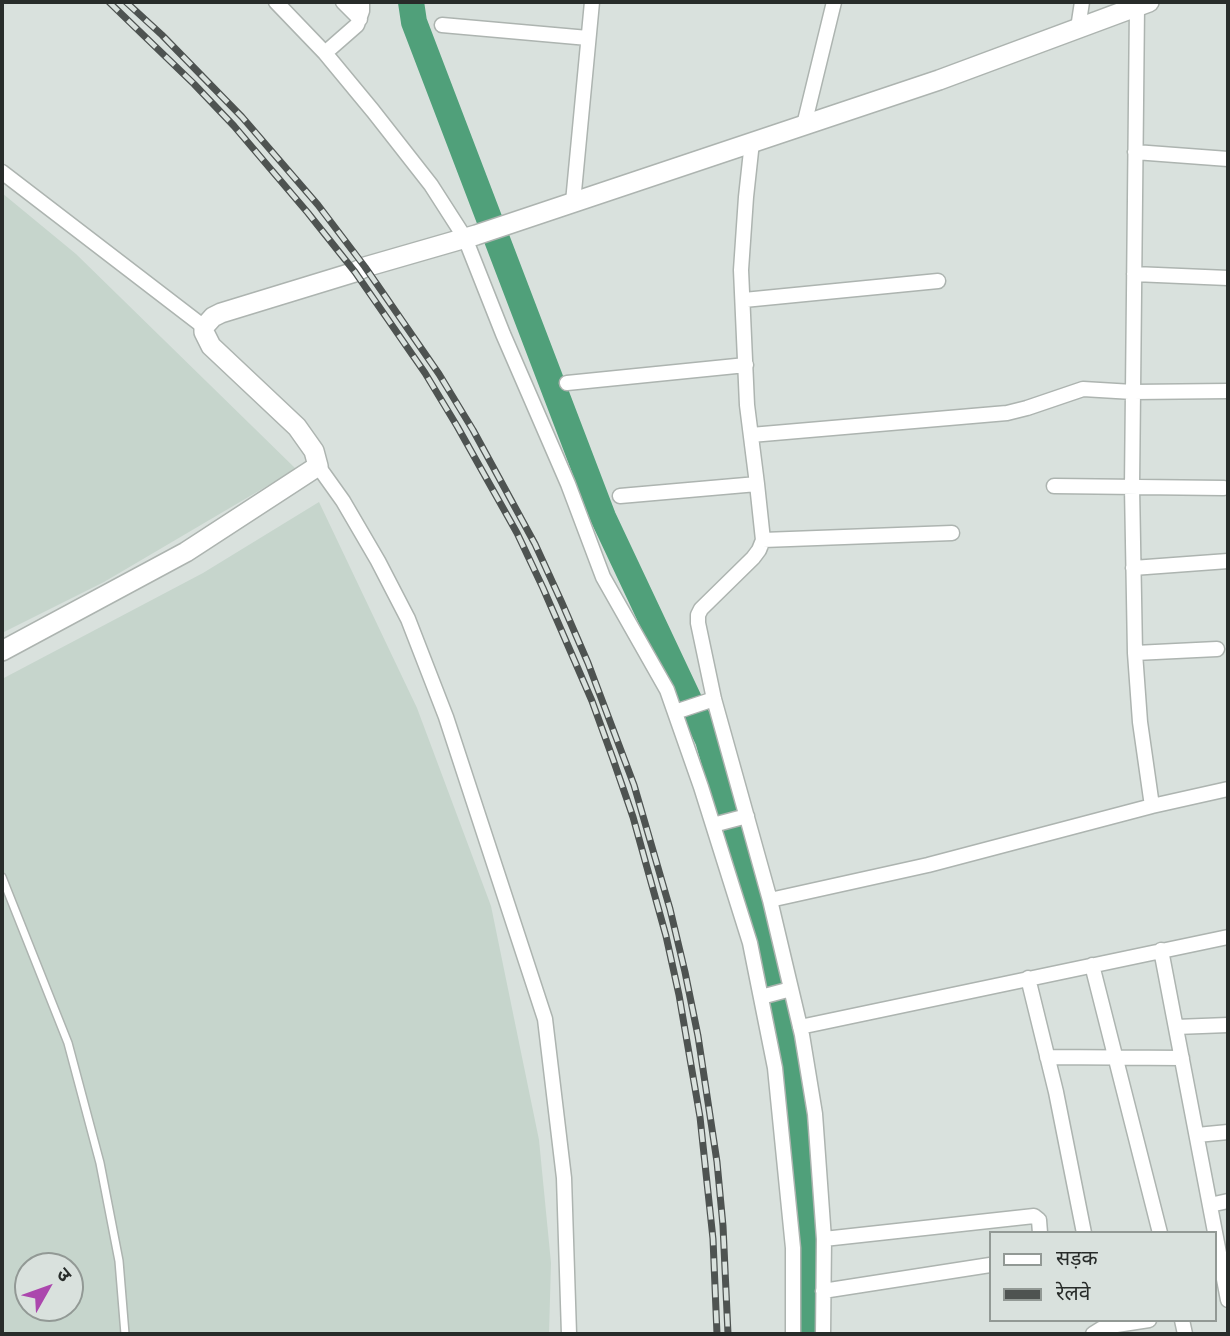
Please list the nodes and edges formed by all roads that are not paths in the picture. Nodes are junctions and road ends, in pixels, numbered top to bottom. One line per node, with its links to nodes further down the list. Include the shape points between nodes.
1 (276, 2): 12 (street)
2 (343, 2): 8 (street)
3 (362, 2): 8 (street)
4 (592, 2): 11 (street)
5 (834, 2): 13 (street)
6 (1082, 2): 10 (street)
7 (1130, 6): 10 (street); 15 (street)
8 (360, 19): 12 (street)
9 (442, 25): 11 (street)
10 (1078, 28): 13 (street)
11 (588, 38): 18 (street)
12 (325, 53): 19 (street)
13 (804, 125): 14 (street)
14 (752, 142): 18 (street); 23 (street, via 741,270)
15 (1135, 152): 16 (street); 20 (street)
16 (1228, 159)
17 (2, 172): 24 (street)
18 (573, 202): 19 (street)
19 (470, 236): 24 (street, via 220,313); 44 (street, via 503,334 603,577)
20 (1134, 274): 21 (street); 28 (street)
21 (1228, 278)
22 (938, 281): 23 (street)
23 (744, 300): 25 (street)
24 (204, 327): 30 (street, via 211,346 297,427 314,451)
25 (746, 365): 26 (street); 29 (street)
26 (567, 383)
27 (1228, 391): 28 (street)
28 (1133, 392): 29 (street, via 1083,389 1007,413); 33 (street)
29 (751, 435): 31 (street)
30 (318, 466): 41 (street, via 186,552); 78 (street, via 343,501 408,620 446,717 545,1018 564,1178)
31 (757, 484): 35 (street); 37 (street)
32 (1054, 486): 33 (street)
33 (1132, 487): 34 (street); 39 (street)
34 (1224, 488)
35 (620, 496)
36 (952, 533): 37 (street)
37 (762, 540): 43 (street, via 753,558 698,615)
38 (1228, 561): 39 (street)
39 (1133, 568): 42 (street)
40 (1217, 649): 42 (street)
41 (2, 651)
42 (1135, 653): 46 (street)
43 (714, 699): 44 (street); 47 (street)
44 (675, 712): 48 (street)
45 (1228, 789): 46 (street)
46 (1152, 806): 51 (street, via 929,865)
47 (747, 816): 48 (street); 51 (street)
48 (713, 825): 57 (street, via 750,943)
49 (2, 877): 50 (lane)
50 (6, 898): 77 (lane, via 68,1043 100,1163 119,1261)
51 (771, 900): 56 (street)
52 (1228, 937): 53 (street)
53 (1161, 950): 54 (street); 60 (street)
54 (1092, 965): 55 (street); 62 (street)
55 (1028, 978): 59 (street); 61 (street)
56 (791, 989): 57 (street); 59 (street)
57 (761, 997): 79 (street, via 775,1069 793,1248)
58 (1228, 1025): 60 (street)
59 (800, 1027): 71 (street, via 816,1114)
60 (1176, 1027): 63 (street)
61 (1047, 1057): 62 (street); 69 (street)
62 (1116, 1058): 63 (street); 70 (street)
63 (1182, 1058): 65 (street)
64 (1228, 1132): 65 (street)
65 (1198, 1135): 67 (street)
66 (1228, 1201): 67 (street)
67 (1210, 1205): 73 (street)
68 (1040, 1231): 71 (street, via 1034,1216)
69 (1084, 1231)
70 (1159, 1231)
71 (824, 1239): 74 (street)
72 (988, 1265): 74 (street)
73 (1225, 1268): 75 (street)
74 (823, 1291): 80 (street)
75 (1228, 1301)
76 (1109, 1323): 81 (street)
77 (125, 1334)
78 (569, 1334)
79 (793, 1334)
80 (823, 1334)
81 (1093, 1334)

